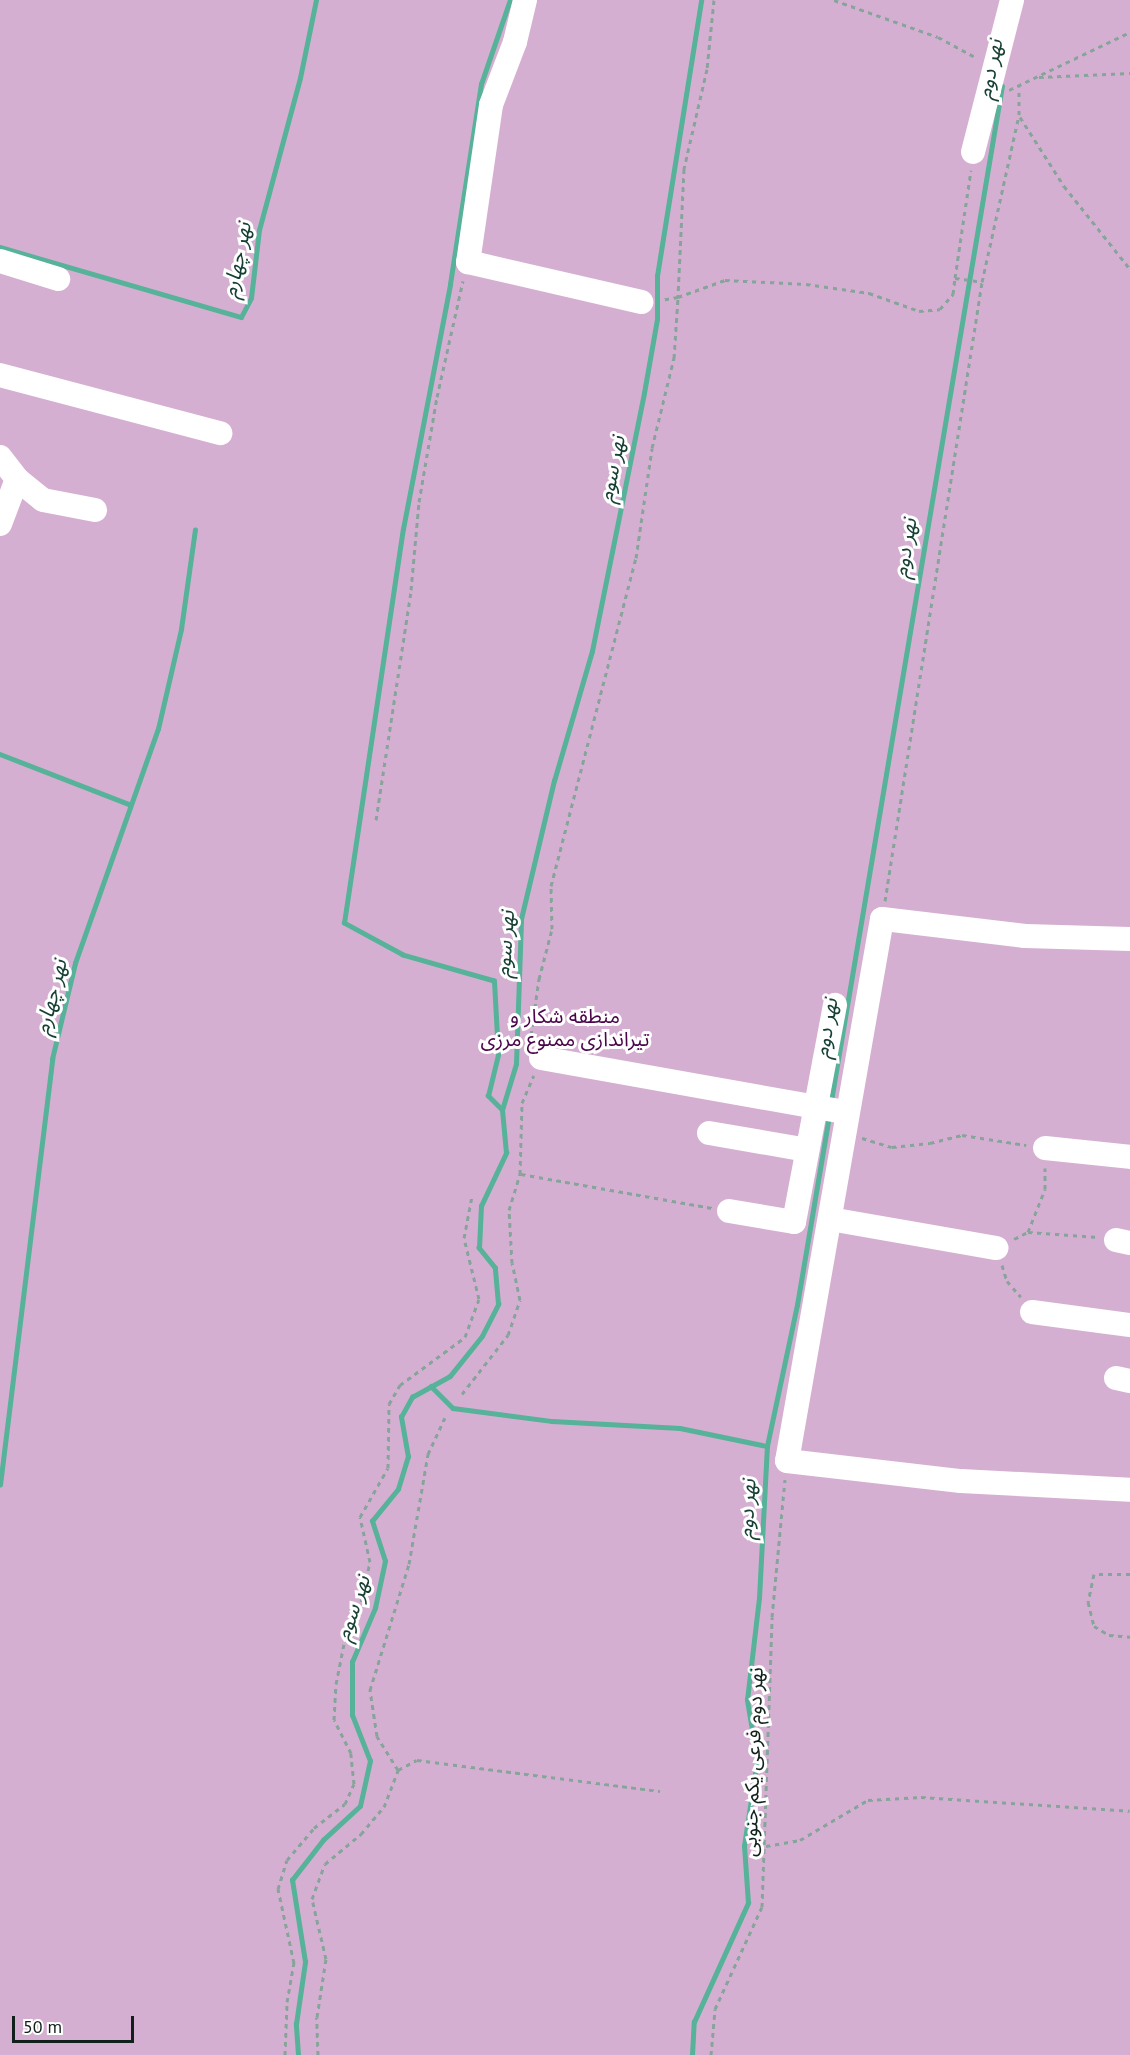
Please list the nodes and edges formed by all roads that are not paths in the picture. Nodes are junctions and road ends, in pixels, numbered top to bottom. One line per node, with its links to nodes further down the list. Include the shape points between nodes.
1 (525, 0): 6 (street, via 515,42 491,105 468,262)
2 (1012, 0): 3 (street)
3 (973, 152)
4 (0, 261): 5 (street)
5 (58, 279)
6 (641, 302)
7 (0, 375): 8 (street)
8 (220, 433)
9 (0, 458): 10 (street)
10 (17, 479): 11 (street, via 43,500); 12 (street)
11 (95, 510)
12 (0, 524)
13 (1130, 939): 16 (street, via 1024,936 882,919)
14 (835, 1005): 16 (street)
15 (541, 1058): 16 (street)
16 (832, 1114): 19 (street); 22 (street)
17 (709, 1133): 19 (street)
18 (1045, 1148): 20 (street)
19 (807, 1150): 21 (street, via 794,1222)
20 (1130, 1157)
21 (729, 1211)
22 (830, 1219): 23 (street); 26 (street, via 787,1461 961,1481)
23 (996, 1248)
24 (1032, 1311): 25 (street)
25 (1130, 1325)
26 (1130, 1490)

